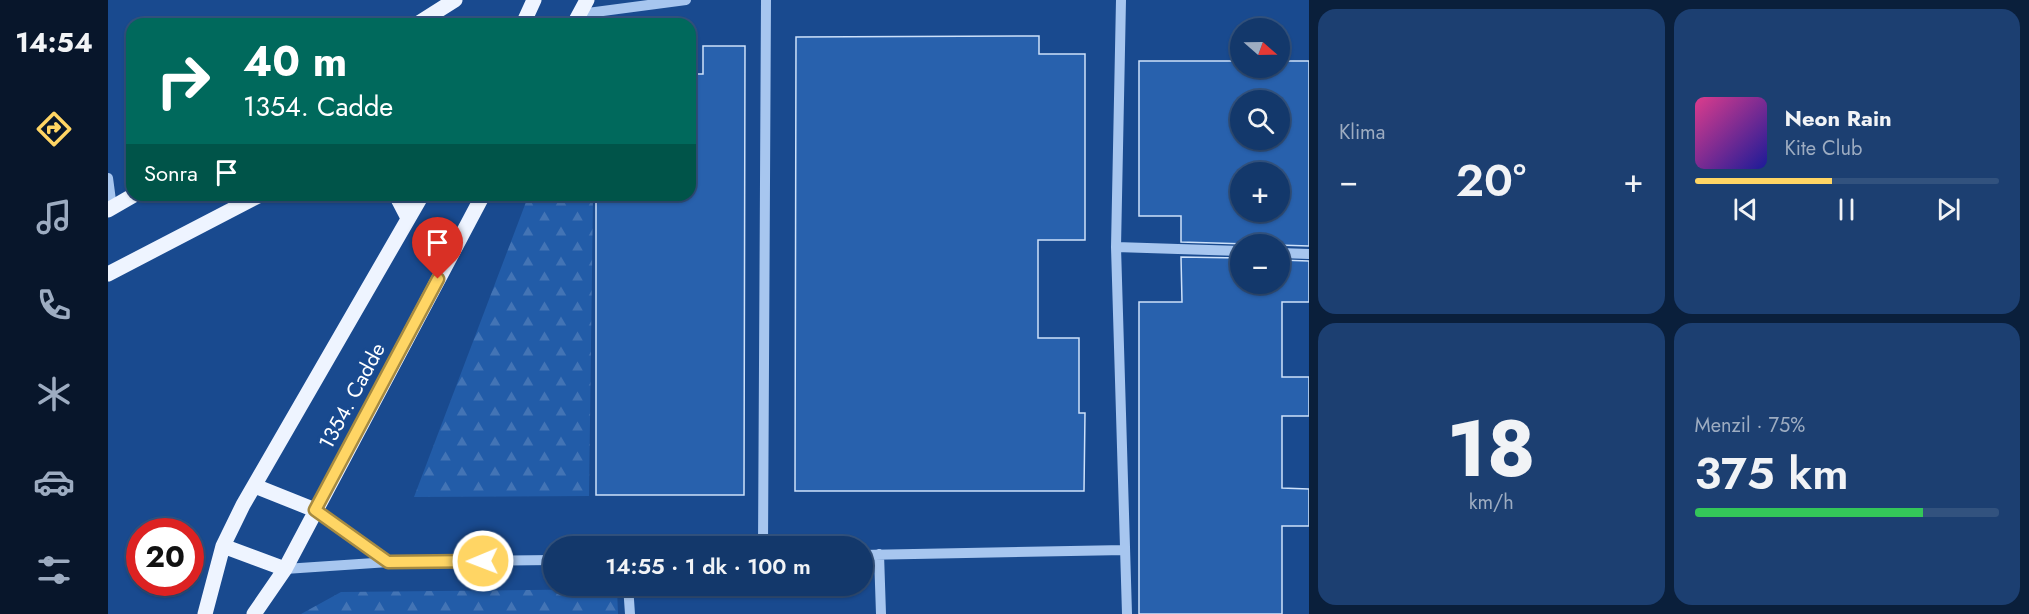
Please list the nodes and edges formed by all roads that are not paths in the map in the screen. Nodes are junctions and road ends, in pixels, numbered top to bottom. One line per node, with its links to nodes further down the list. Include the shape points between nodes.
1 (455, 0): 7 (main road)
2 (534, 0): 8 (main road)
3 (686, 0): 6 (street)
4 (766, 0): 24 (street)
5 (1121, 0): 17 (street)
6 (580, 12)
7 (426, 18)
8 (526, 18)
9 (108, 178): 15 (street)
10 (126, 200): 15 (main road)
11 (248, 201): 21 (main road)
12 (399, 201): 16 (main road)
13 (418, 201): 16 (main road, 1354. Cadde)
14 (480, 201): 23 (main road, 1354. Cadde)
15 (110, 209)
16 (408, 218): 22 (main road, 1354. Cadde)
17 (1116, 247): 18 (street); 26 (street)
18 (1230, 251)
19 (1290, 253): 20 (street)
20 (1309, 254)
21 (108, 274)
22 (255, 486): 23 (main road); 25 (main road, 1354. Cadde)
23 (315, 510): 30 (street); 31 (main road, 1354. Cadde)
24 (763, 536)
25 (223, 546): 31 (main road); 33 (main road, 1354. Cadde)
26 (1125, 550): 28 (street); 37 (street)
27 (873, 554): 28 (street)
28 (879, 554): 36 (street)
29 (543, 560): 30 (street)
30 (388, 562): 31 (street)
31 (285, 569): 34 (main road, 1354. Cadde)
32 (629, 596): 35 (street)
33 (205, 614)
34 (254, 614)
35 (630, 614)
36 (881, 614)
37 (1127, 614)

